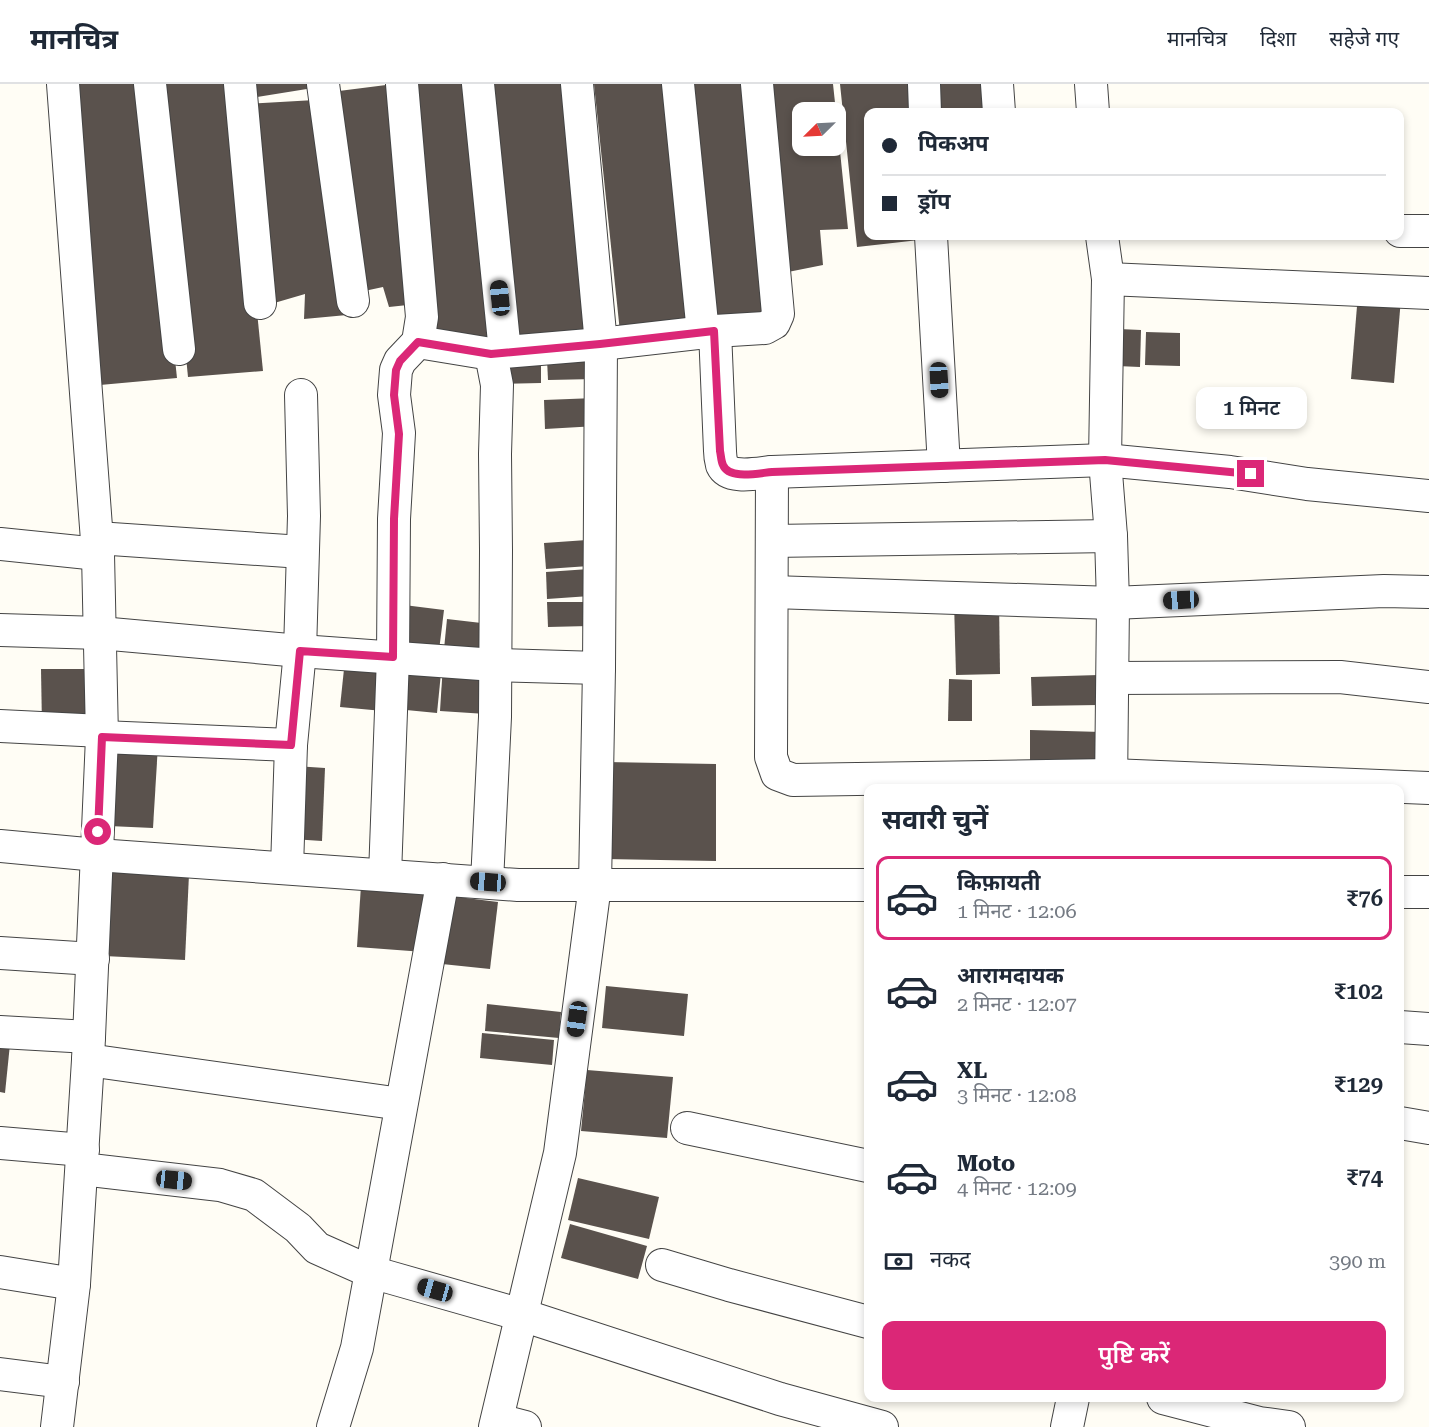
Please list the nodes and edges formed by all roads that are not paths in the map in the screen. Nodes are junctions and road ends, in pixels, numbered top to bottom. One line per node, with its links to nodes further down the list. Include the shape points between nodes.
1 (63, 84): 37 (street)
2 (150, 84): 27 (street)
3 (240, 84): 23 (street)
4 (322, 84): 22 (street)
5 (402, 84): 25 (street, via 422,318)
6 (478, 84): 28 (street)
7 (577, 84): 26 (street)
8 (678, 84): 24 (street)
9 (757, 84): 24 (street, via 778,314 774,323 765,328)
10 (924, 84): 13 (street)
11 (997, 84): 14 (street)
12 (1091, 84): 15 (street)
13 (925, 108)
14 (999, 108)
15 (1093, 108)
16 (1404, 231): 17 (street)
17 (1429, 231)
18 (931, 240): 31 (street)
19 (1103, 240): 20 (street)
20 (1108, 279): 21 (street); 30 (street)
21 (1429, 293)
22 (353, 301)
23 (260, 303)
24 (709, 332): 26 (street); 32 (street, via 722,465 736,475)
25 (418, 342): 28 (street); 45 (street, via 400,361 394,395 399,434)
26 (600, 344): 28 (street); 47 (street)
27 (179, 349)
28 (498, 353): 46 (street)
29 (301, 395): 38 (street)
30 (1105, 460): 31 (street); 33 (street); 34 (street)
31 (944, 466): 32 (street)
32 (772, 472): 35 (street)
33 (1429, 496)
34 (1111, 536): 35 (street); 41 (street)
35 (772, 541): 39 (street)
36 (0, 544): 37 (street)
37 (98, 546): 38 (street); 43 (street)
38 (302, 552): 44 (street)
39 (772, 592): 41 (street); 53 (street, via 771,758 777,774 793,780)
40 (1429, 592): 41 (street)
41 (1113, 603): 48 (street)
42 (0, 630): 43 (street)
43 (100, 633): 44 (street); 51 (street)
44 (300, 651): 45 (street); 52 (street)
45 (393, 657): 46 (street); 60 (street)
46 (495, 665): 47 (street); 62 (street)
47 (599, 668): 63 (street)
48 (1113, 678): 49 (street, via 1340,677); 53 (street)
49 (1429, 687)
50 (0, 726): 51 (street)
51 (102, 734): 52 (street); 58 (street)
52 (291, 745): 59 (street)
53 (1111, 782): 54 (street)
54 (1217, 784)
55 (1404, 788): 56 (street)
56 (1429, 788)
57 (0, 846): 58 (street)
58 (97, 855): 59 (street); 68 (street)
59 (287, 868): 60 (street)
60 (385, 875): 61 (street)
61 (443, 879): 62 (street); 73 (street)
62 (488, 882): 63 (street)
63 (595, 885): 64 (street); 84 (street, via 560,1153)
64 (864, 885)
65 (1404, 891): 66 (street)
66 (1429, 892)
67 (0, 953): 68 (street)
68 (93, 959): 72 (street)
69 (1404, 1027): 70 (street)
70 (1429, 1029)
71 (0, 1032): 72 (street)
72 (89, 1048): 73 (street); 78 (street)
73 (401, 1104): 82 (street)
74 (1404, 1124): 76 (street)
75 (687, 1128): 79 (street)
76 (1429, 1128)
77 (0, 1143): 78 (street)
78 (82, 1159): 82 (street, via 220,1185 254,1196 298,1228 317,1248); 83 (street)
79 (864, 1165)
80 (662, 1265): 85 (street)
81 (0, 1272): 83 (street)
82 (371, 1272): 84 (street); 93 (street, via 357,1348)
83 (75, 1284): 87 (street)
84 (522, 1315): 91 (street); 94 (street, via 780,1399)
85 (864, 1321)
86 (0, 1374): 87 (street)
87 (63, 1382): 92 (street)
88 (1072, 1402): 95 (street)
89 (1187, 1402): 90 (street)
90 (1270, 1416)
91 (506, 1424)
92 (57, 1427)
93 (333, 1427)
94 (882, 1427)
95 (1067, 1427)

